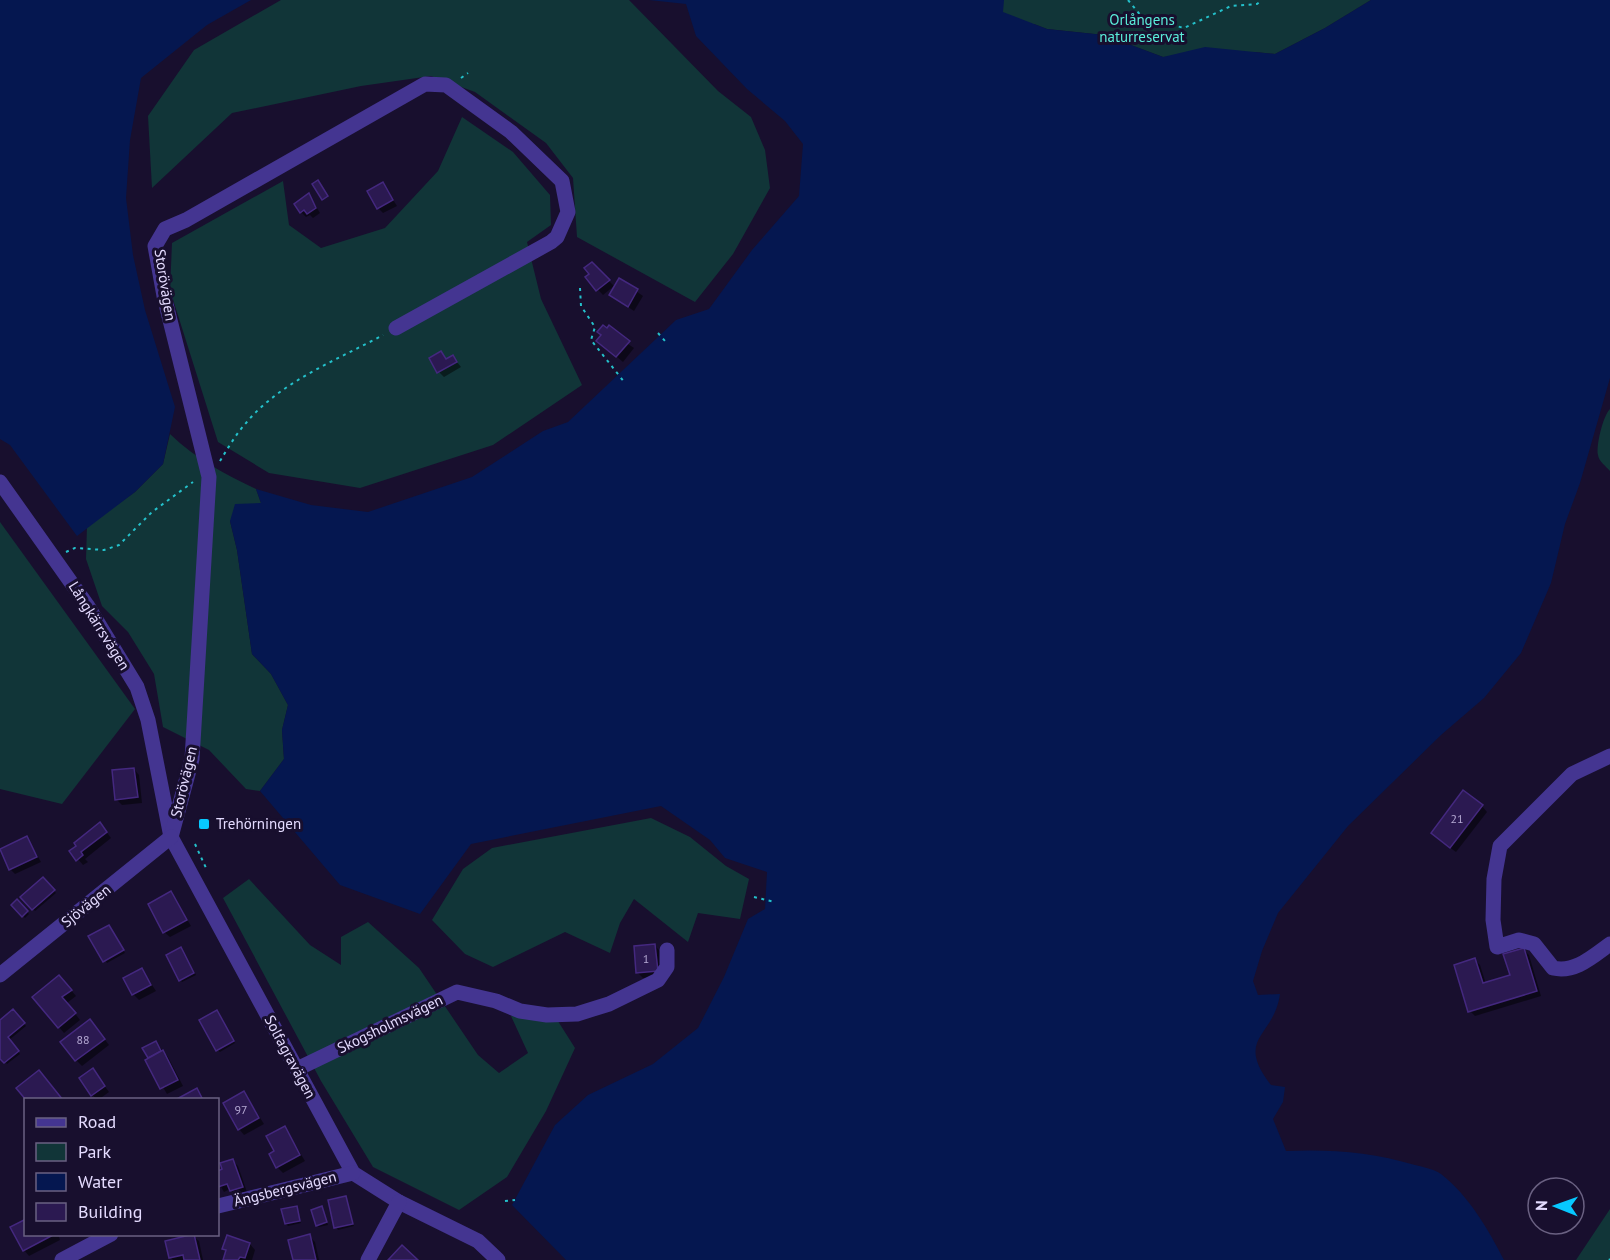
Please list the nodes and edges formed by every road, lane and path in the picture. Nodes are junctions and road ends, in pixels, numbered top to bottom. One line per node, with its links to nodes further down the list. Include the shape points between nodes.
1 (1128, 0): 2 (path, via 1142,17 1184,28 1230,6 1257,4)
2 (1262, 0)
3 (580, 288): 7 (path, via 581,306 595,327 591,340)
4 (396, 328): 8 (path, via 267,402 246,423); 8 (street, Storövägen, via 550,242 557,237 568,212 562,181 511,132 446,85 425,84 165,229 155,246)
5 (658, 333): 6 (path)
6 (666, 341)
7 (625, 383)
8 (208, 477): 10 (path, via 182,488 119,545 104,550 75,548); 13 (street, Storövägen, via 192,759)
9 (0, 482): 10 (street, Långkärrsvägen)
10 (55, 559): 12 (street, Långkärrsvägen, via 137,687 148,720)
11 (1610, 756): 18 (street, via 1572,774 1500,846 1493,920 1497,947 1519,940 1534,944 1552,969 1564,971 1581,964)
12 (160, 787): 13 (street, Solfagravägen)
13 (171, 837): 20 (street, Sjövägen); 21 (street, Solfagravägen)
14 (195, 844): 15 (path)
15 (206, 868)
16 (754, 897): 17 (path)
17 (775, 902)
18 (1610, 944)
19 (667, 950): 21 (street, Skogsholmsvägen, via 667,967 658,980 588,1011 547,1015 457,992)
20 (0, 975)
21 (297, 1069): 22 (street, Solfagravägen)
22 (353, 1173): 25 (street, Solfagravägen); 26 (street, Ängsbergsvägen)
23 (515, 1200): 24 (path)
24 (505, 1201)
25 (399, 1202): 29 (street); 30 (street, Solfagravägen, via 471,1237)
26 (219, 1206)
27 (107, 1236): 28 (street)
28 (62, 1260)
29 (368, 1260)
30 (498, 1260)

